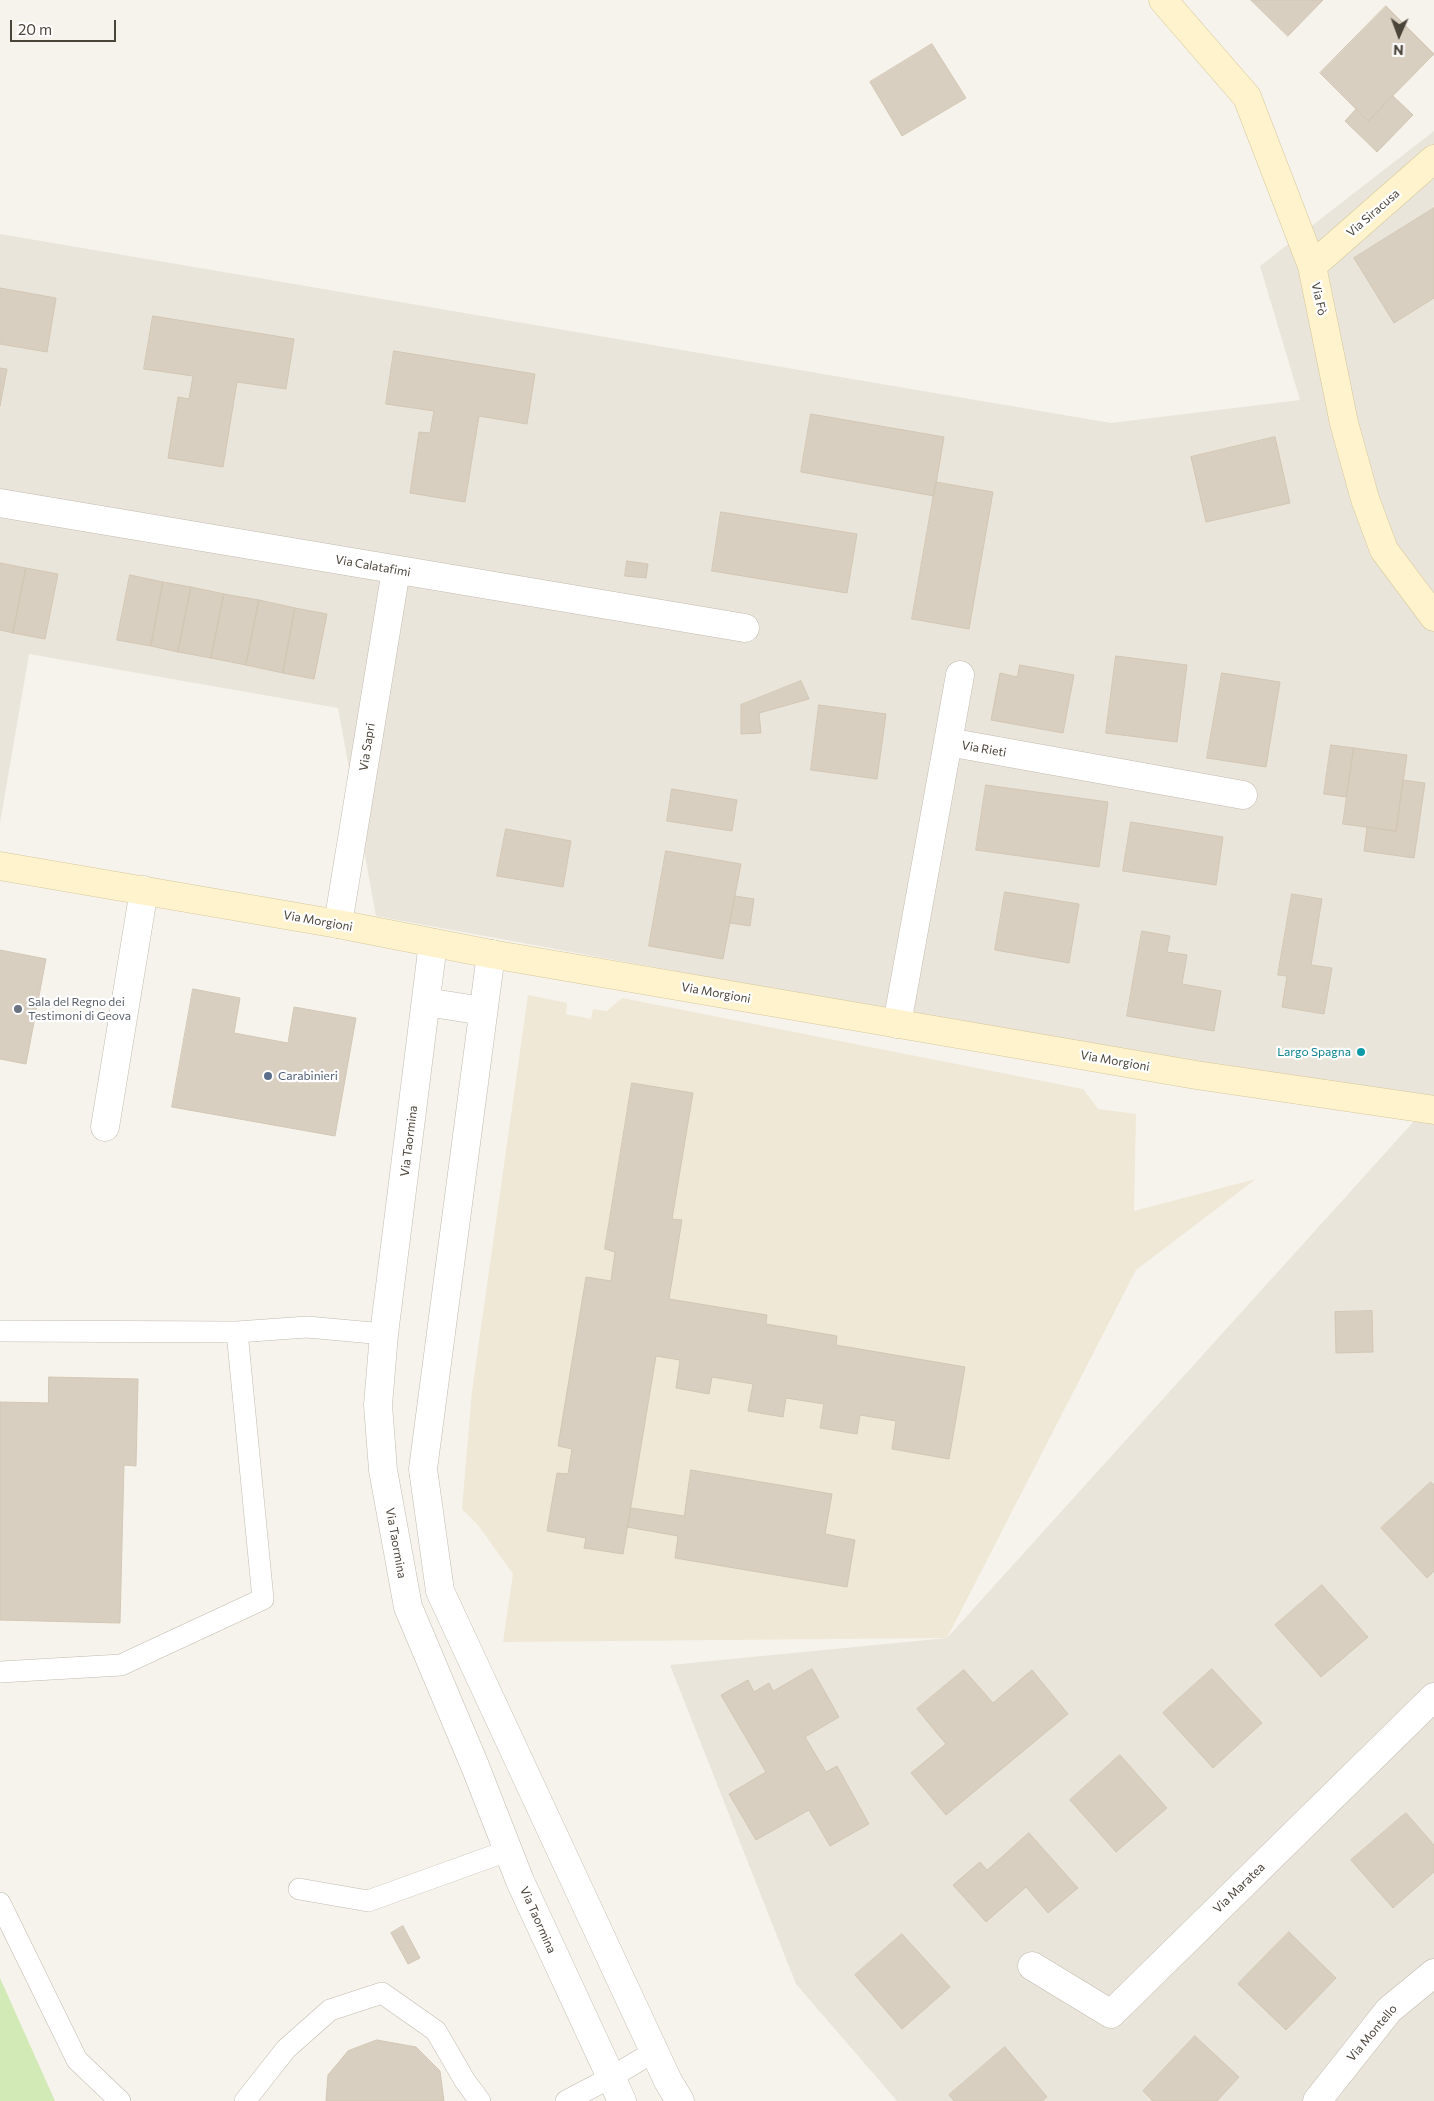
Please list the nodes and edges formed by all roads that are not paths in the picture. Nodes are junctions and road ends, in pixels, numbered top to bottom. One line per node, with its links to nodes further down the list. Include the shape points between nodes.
1 (1163, 0): 3 (street, Via Fò, via 1247,97)
2 (1434, 159): 3 (street, Via Siracusa)
3 (1312, 266): 6 (street, Via Fò, via 1344,423 1365,499 1384,550)
4 (0, 503): 5 (street, Via Calatafimi)
5 (396, 570): 7 (street, Via Calatafimi); 13 (street, Via Sapri)
6 (1434, 617)
7 (745, 628)
8 (960, 675): 9 (street)
9 (948, 742): 10 (street, Via Rieti); 18 (street, Via Rieti)
10 (1243, 795)
11 (0, 866): 12 (street, Via Morgioni)
12 (144, 890): 13 (street, Via Morgioni); 20 (street)
13 (338, 924): 14 (street, Via Morgioni)
14 (433, 943): 15 (street, Via Morgioni); 16 (street, Via Taormina)
15 (491, 954): 17 (street); 18 (street, Via Morgioni)
16 (426, 1002): 17 (street); 23 (street, Via Taormina)
17 (483, 1011): 31 (street, via 423,1469 440,1591)
18 (897, 1024): 19 (street, Via Morgioni, via 1196,1075)
19 (1434, 1110)
20 (105, 1128)
21 (0, 1331): 22 (lane)
22 (237, 1332): 23 (lane, via 306,1326); 24 (lane, via 263,1599 121,1665)
23 (384, 1334): 26 (street, Via Taormina, via 378,1405 383,1470 408,1607)
24 (0, 1672)
25 (1434, 1697): 29 (street, Via Maratea, via 1111,2014)
26 (508, 1851): 27 (lane, via 368,1901); 32 (street, Via Taormina)
27 (299, 1889)
28 (0, 1903): 34 (lane, via 77,2060)
29 (1032, 1966)
30 (1434, 1973): 38 (street, Via Montello, via 1389,2010)
31 (655, 2051): 32 (lane); 33 (street)
32 (616, 2090): 37 (lane)
33 (674, 2099)
34 (120, 2101)
35 (246, 2101): 36 (lane, via 286,2049 330,2010 382,1993 436,2031)
36 (480, 2101)
37 (566, 2101)
38 (1317, 2101)

